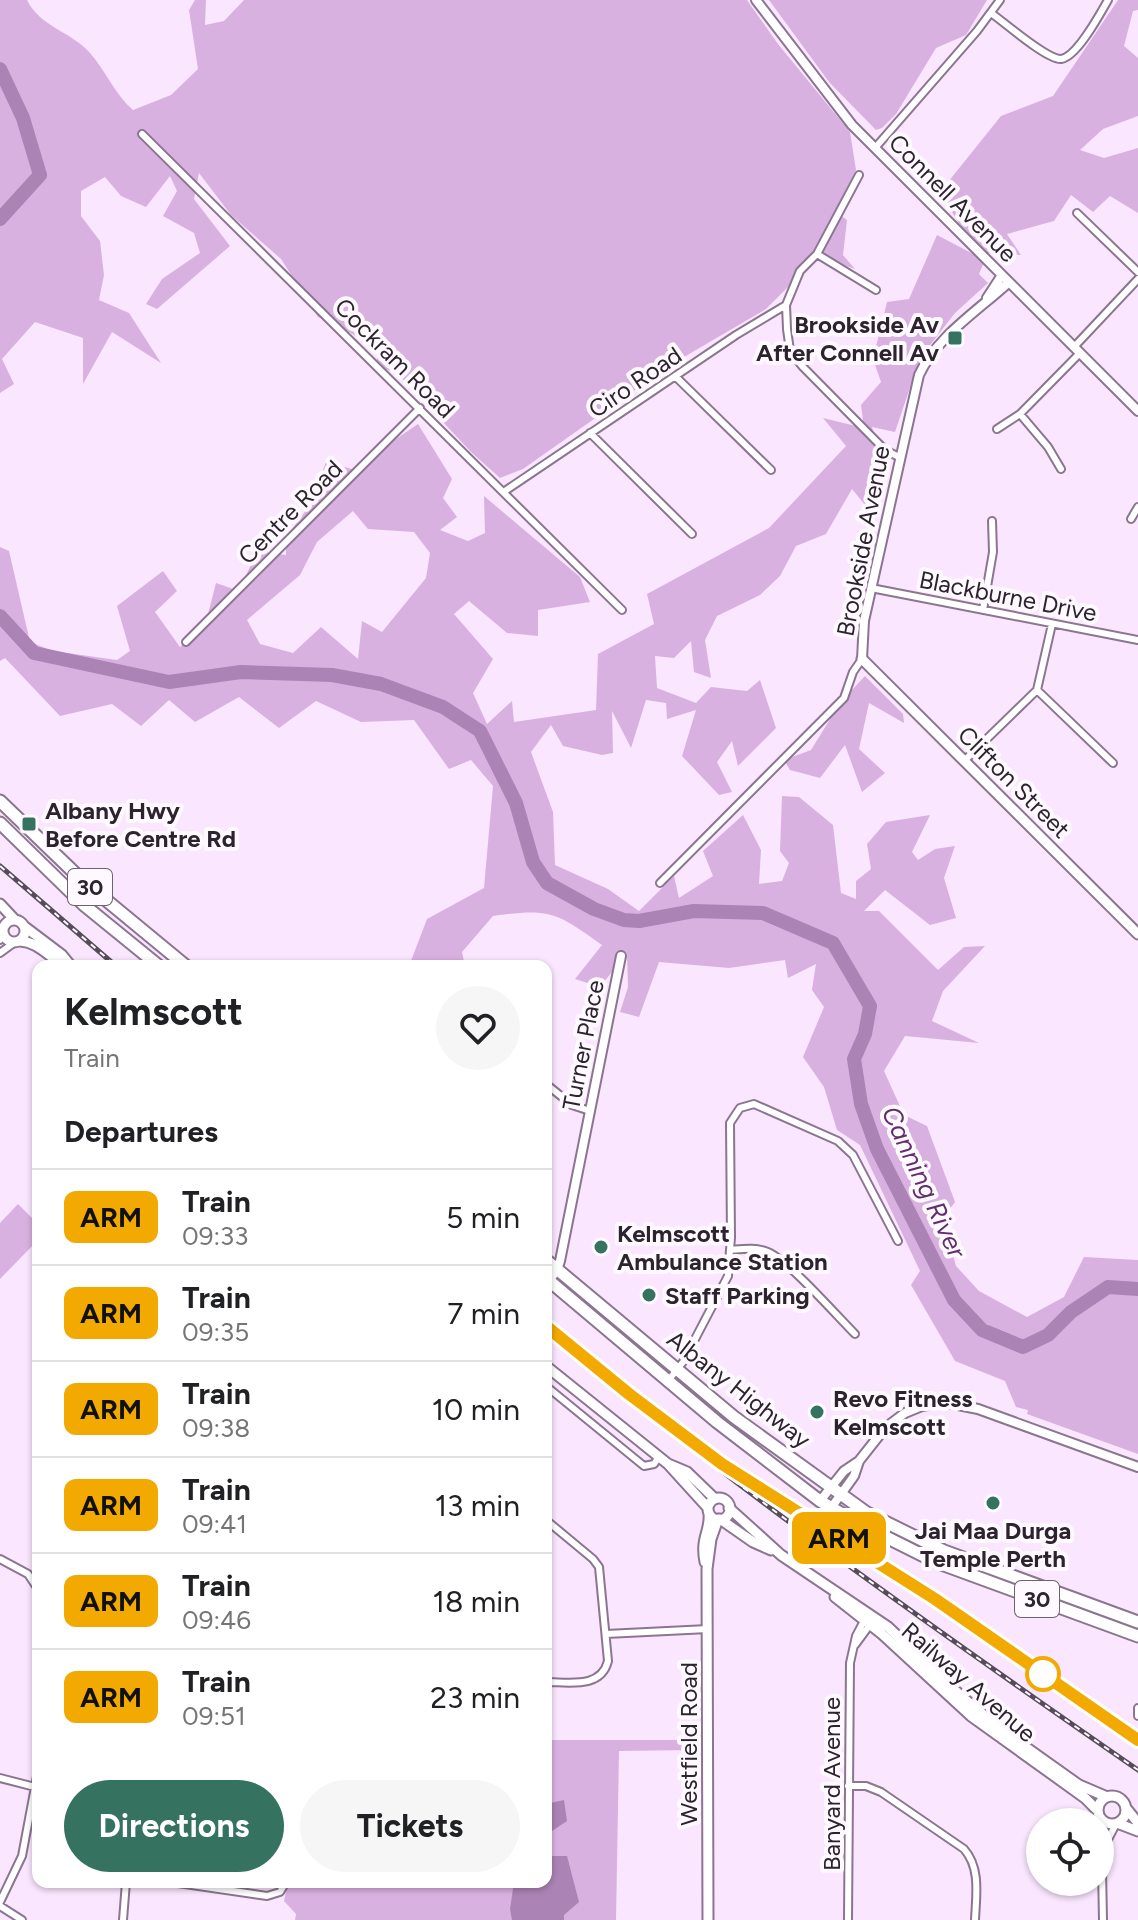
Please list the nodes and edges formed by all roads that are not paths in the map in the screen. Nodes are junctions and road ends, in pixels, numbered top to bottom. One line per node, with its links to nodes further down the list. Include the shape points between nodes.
1 (756, 0): 6 (street, Connell Avenue, via 836,106)
2 (1000, 0): 4 (street)
3 (1108, 0): 4 (street, via 1073,53 1061,59 1040,50)
4 (991, 13): 6 (street)
5 (142, 134): 17 (street, Cockram Road)
6 (875, 148): 11 (street, Connell Avenue)
7 (859, 175): 9 (street)
8 (1077, 213): 10 (street)
9 (817, 254): 13 (street); 14 (street, via 800,271)
10 (1138, 272)
11 (1006, 279): 15 (street, Connell Avenue); 22 (street, Brookside Avenue, via 923,366)
12 (1138, 279): 15 (street)
13 (876, 290)
14 (786, 305): 16 (street, Ciro Road); 22 (street, via 790,351 879,444)
15 (1077, 350): 18 (street, Connell Avenue); 19 (street)
16 (675, 376): 21 (street, Ciro Road); 24 (street)
17 (420, 408): 25 (street, Cockram Road); 35 (street, Centre Road)
18 (1138, 411)
19 (1020, 414): 20 (street); 23 (street)
20 (997, 429)
21 (590, 433): 25 (street, Ciro Road); 29 (street)
22 (899, 457): 30 (street, Brookside Avenue)
23 (1061, 469)
24 (771, 470)
25 (505, 491): 31 (street, Cockram Road)
26 (1138, 507): 27 (street)
27 (1131, 519)
28 (992, 521): 32 (street, via 993,552)
29 (692, 534)
30 (871, 588): 32 (street, Blackburne Drive); 36 (street, Brookside Avenue)
31 (622, 610)
32 (983, 610): 33 (street, Blackburne Drive)
33 (1052, 624): 34 (street, Blackburne Drive); 37 (street)
34 (1138, 640)
35 (186, 642)
36 (862, 659): 38 (main road, Clifton Street); 44 (street, Brookside Avenue, via 844,698)
37 (1037, 690): 38 (street); 39 (street)
38 (964, 761): 49 (main road, Clifton Street)
39 (1113, 763)
40 (0, 801): 42 (highway, 30)
41 (0, 823): 43 (highway, 30)
42 (71, 870): 43 (highway); 56 (highway, 30)
43 (60, 883): 55 (highway, 30)
44 (660, 883)
45 (0, 904): 46 (main road)
46 (15, 920): 47 (main road); 48 (main road)
47 (25, 927): 50 (main road); 54 (main road)
48 (2, 931): 50 (main road, via 8,941)
49 (1138, 934)
50 (17, 942): 51 (street); 53 (main road, via 36,945)
51 (0, 953)
52 (621, 956): 58 (street, Turner Place)
53 (56, 960)
54 (65, 960)
55 (152, 960)
56 (179, 960)
57 (552, 1089): 58 (street)
58 (590, 1111): 62 (street, Turner Place)
59 (898, 1241): 60 (street, via 853,1155 838,1141 754,1104 736,1111 730,1123)
60 (730, 1250): 65 (street, via 770,1252); 66 (street, via 728,1276)
61 (552, 1265): 62 (highway, Albany Highway / 30)
62 (557, 1270): 63 (street, Turner Place); 66 (highway, Albany Highway / 30)
63 (552, 1276)
64 (552, 1283): 68 (highway, Albany Highway / 30)
65 (855, 1334)
66 (678, 1370): 68 (street); 73 (highway, Albany Highway / 30)
67 (552, 1371): 70 (main road)
68 (668, 1381): 76 (highway, Albany Highway / 30)
69 (552, 1391): 70 (street, via 644,1466)
70 (663, 1460): 75 (main road, via 687,1472); 79 (main road)
71 (859, 1461): 72 (street, via 900,1416 943,1402 978,1409); 73 (street); 74 (street)
72 (1138, 1467)
73 (830, 1487): 74 (highway, Albany Highway / 30); 76 (street)
74 (841, 1496): 78 (street); 86 (highway, Albany Highway / 30, via 919,1540)
75 (715, 1499): 77 (main road, via 724,1500); 79 (main road)
76 (820, 1501): 78 (highway, Albany Highway / 30)
77 (729, 1508): 80 (main road); 82 (main road, Railway Avenue)
78 (831, 1508): 87 (highway, Albany Highway / 30, via 936,1562)
79 (709, 1510): 80 (main road); 84 (main road, Westfield Road, via 702,1544)
80 (719, 1519): 82 (main road, Railway Avenue); 84 (main road, Westfield Road)
81 (552, 1525): 91 (street, via 597,1564)
82 (781, 1555): 88 (main road, Railway Avenue)
83 (0, 1559): 85 (street)
84 (707, 1569): 90 (main road, Westfield Road)
85 (32, 1580)
86 (1025, 1581): 87 (highway); 89 (highway, Albany Highway / 30)
87 (1020, 1594): 92 (highway, Albany Highway / 30)
88 (869, 1619): 93 (main road, Railway Avenue); 94 (main road, Railway Avenue); 100 (street, Banyard Avenue, via 850,1663)
89 (1138, 1622)
90 (708, 1629): 91 (street); 117 (main road, Westfield Road)
91 (606, 1634): 95 (street, via 608,1661 599,1677)
92 (1138, 1636)
93 (909, 1645): 94 (main road, via 908,1652); 101 (main road, Railway Avenue, via 1000,1729 1079,1785)
94 (932, 1681): 103 (main road, Railway Avenue)
95 (552, 1682)
96 (1138, 1708): 97 (street)
97 (1138, 1716)
98 (0, 1778): 99 (street)
99 (32, 1786)
100 (848, 1786): 118 (street, Banyard Avenue); 119 (street, via 881,1792 964,1849 976,1873)
101 (1107, 1797): 104 (main road); 105 (main road, Railway Avenue, via 1120,1798)
102 (32, 1802): 114 (street, via 20,1864)
103 (1093, 1808)
104 (1100, 1808)
105 (1126, 1808): 106 (main road, Railway Avenue); 107 (main road)
106 (1138, 1823)
107 (1116, 1824): 108 (street); 109 (main road, Railway Avenue)
108 (1114, 1828)
109 (1138, 1831)
110 (126, 1888): 116 (street)
111 (212, 1888): 112 (street, via 267,1896)
112 (282, 1888)
113 (1103, 1896): 120 (street)
114 (0, 1904): 115 (street)
115 (22, 1920)
116 (123, 1920)
117 (708, 1920)
118 (848, 1920)
119 (975, 1920)
120 (1103, 1920)

